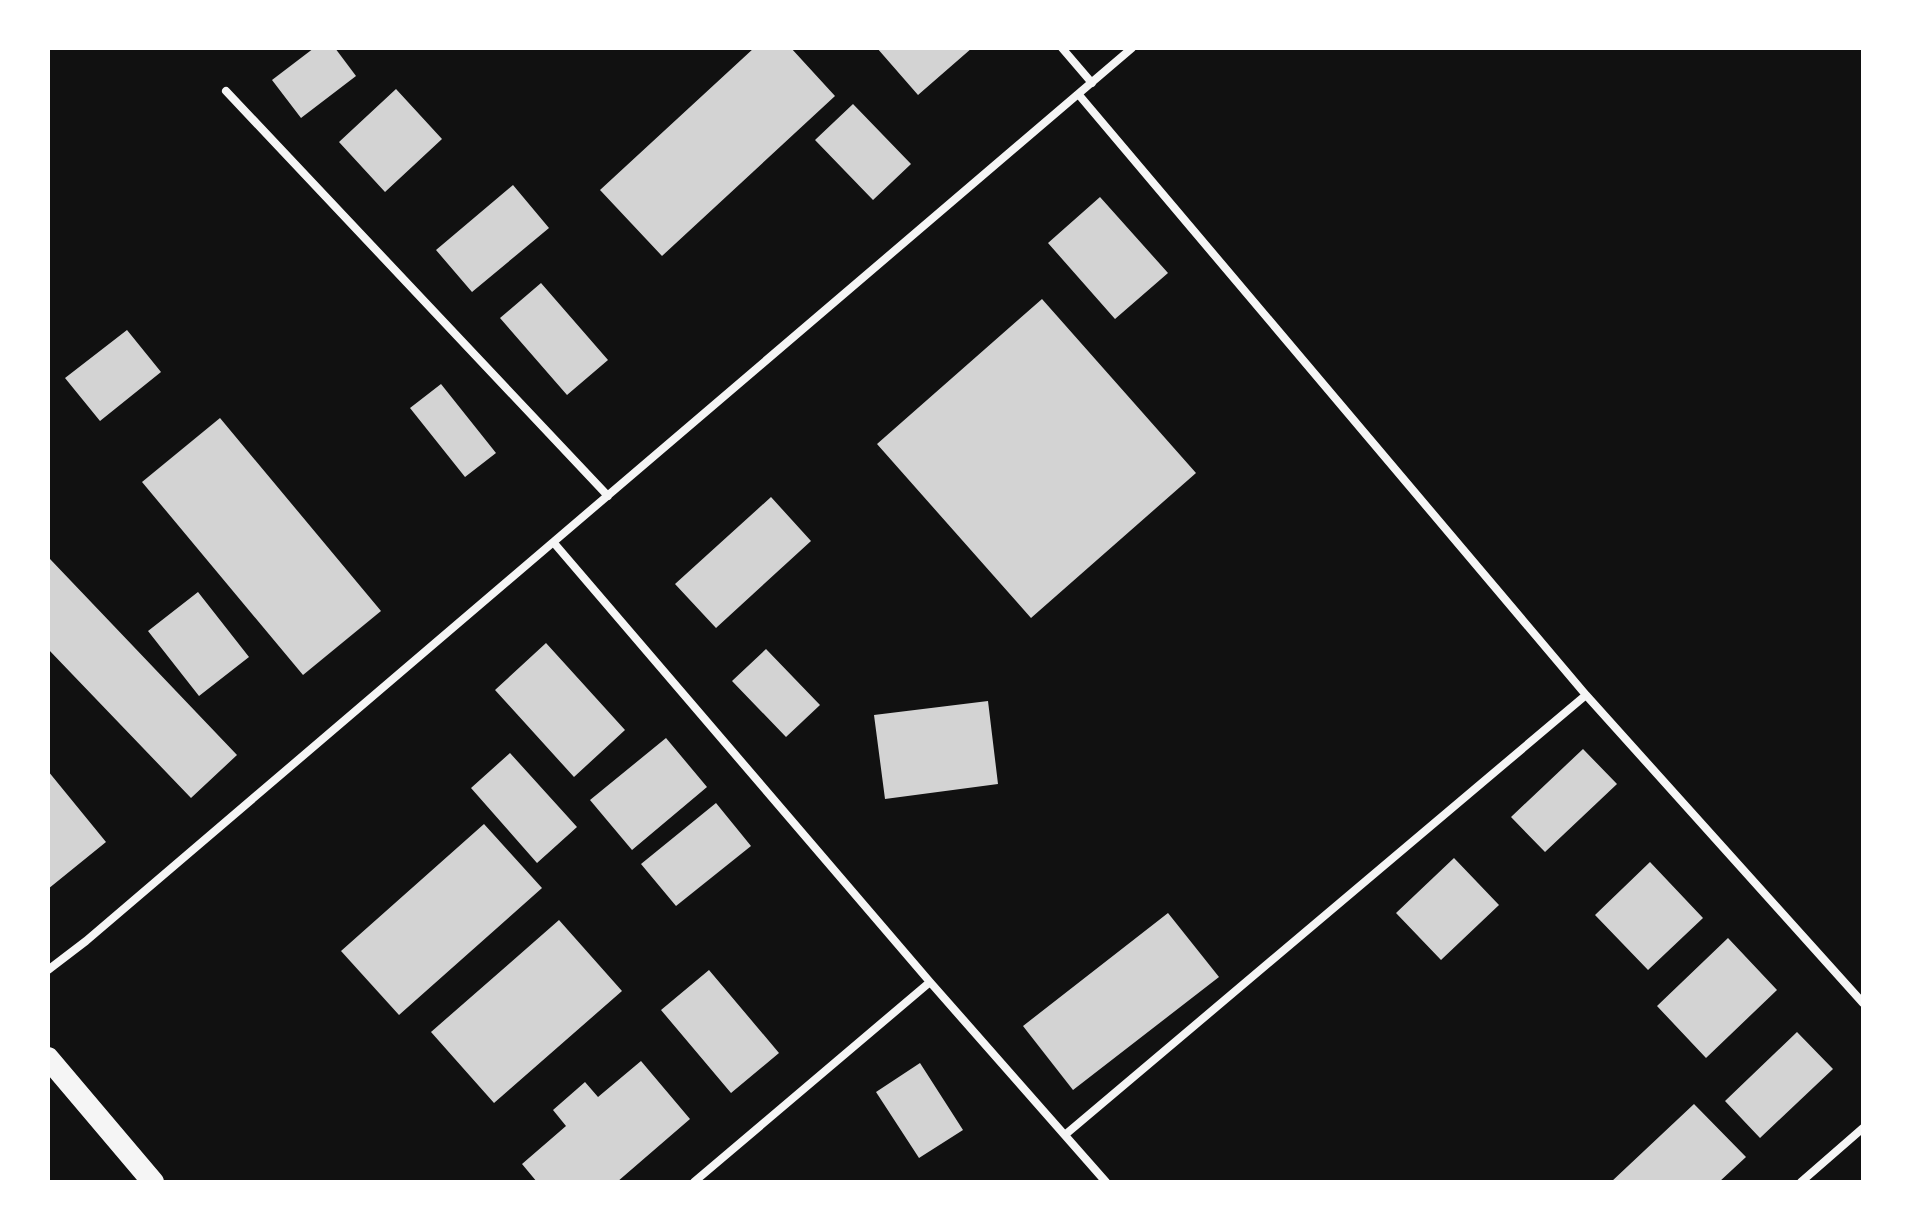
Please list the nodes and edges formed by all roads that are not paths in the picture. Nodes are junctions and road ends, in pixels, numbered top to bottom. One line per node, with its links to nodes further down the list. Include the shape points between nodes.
1 (1062, 48): 3 (street)
2 (1132, 48): 3 (street)
3 (1092, 83): 5 (street)
4 (226, 91): 6 (street)
5 (1079, 95): 6 (street); 8 (street)
6 (608, 496): 7 (street)
7 (554, 543): 9 (street); 10 (street)
8 (1586, 695): 11 (street); 14 (street)
9 (48, 970)
10 (930, 982): 14 (street); 16 (street)
11 (1863, 1003)
12 (48, 1058): 15 (highway)
13 (1863, 1128): 18 (street)
14 (1066, 1134): 17 (street)
15 (153, 1182)
16 (694, 1182)
17 (1106, 1182)
18 (1801, 1182)

